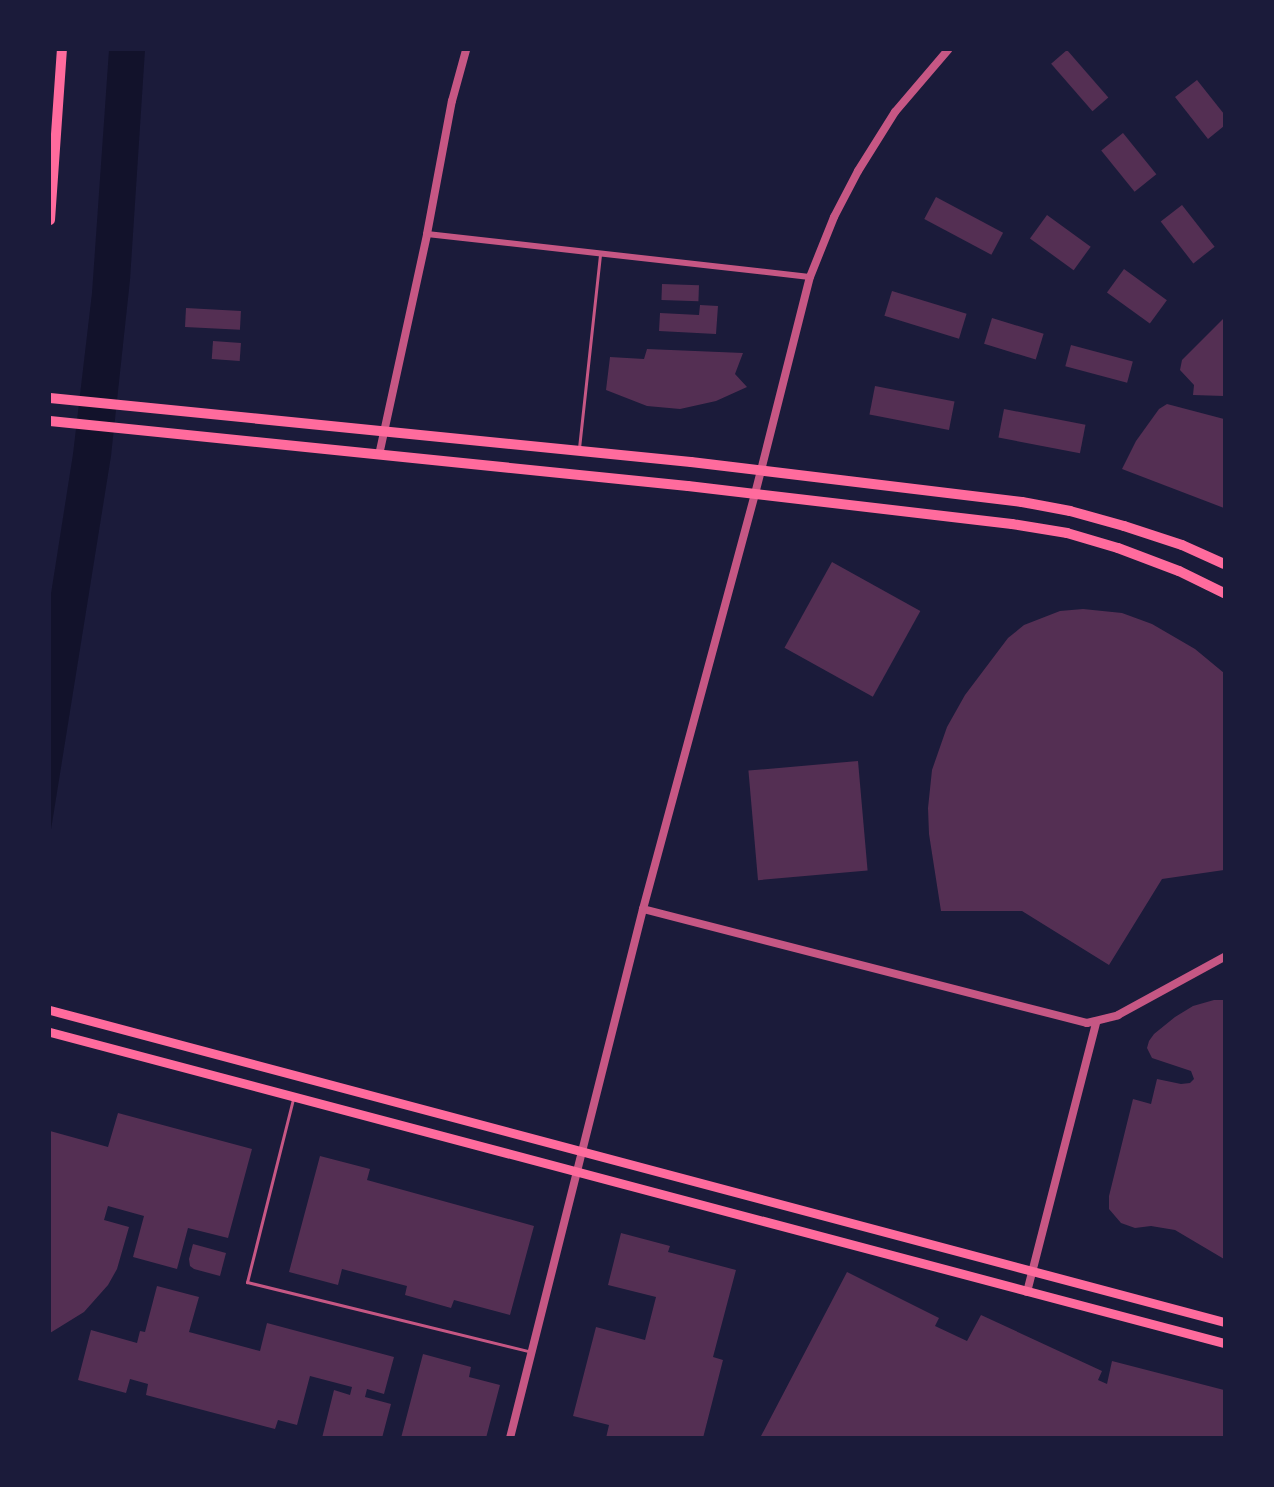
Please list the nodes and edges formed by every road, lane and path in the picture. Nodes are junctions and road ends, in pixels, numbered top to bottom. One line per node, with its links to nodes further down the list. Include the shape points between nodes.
1 (62, 50): 4 (main road)
2 (466, 50): 5 (street, via 452,101)
3 (945, 50): 7 (street, via 895,112 858,171)
4 (50, 220)
5 (427, 234): 6 (street); 10 (street)
6 (601, 253): 7 (street); 11 (lane)
7 (810, 277): 13 (street)
8 (50, 398): 10 (main road)
9 (50, 421): 12 (main road)
10 (384, 430): 11 (main road); 12 (street)
11 (578, 450): 13 (main road)
12 (379, 455): 14 (main road)
13 (760, 470): 14 (street); 15 (main road, via 1046,506 1124,526)
14 (755, 494): 16 (main road, via 1067,533 1150,560); 17 (street)
15 (1224, 564)
16 (1224, 593)
17 (643, 909): 20 (street, via 1075,1021); 23 (street)
18 (1224, 957): 20 (street)
19 (50, 1010): 23 (main road)
20 (1096, 1023): 25 (street)
21 (50, 1032): 22 (main road)
22 (293, 1099): 24 (main road); 29 (lane, via 247,1282)
23 (582, 1153): 24 (street); 25 (main road)
24 (576, 1174): 26 (main road); 29 (street)
25 (1032, 1271): 26 (street); 27 (main road)
26 (1027, 1292): 28 (main road)
27 (1224, 1322)
28 (1224, 1343)
29 (531, 1352): 30 (street)
30 (510, 1437)

